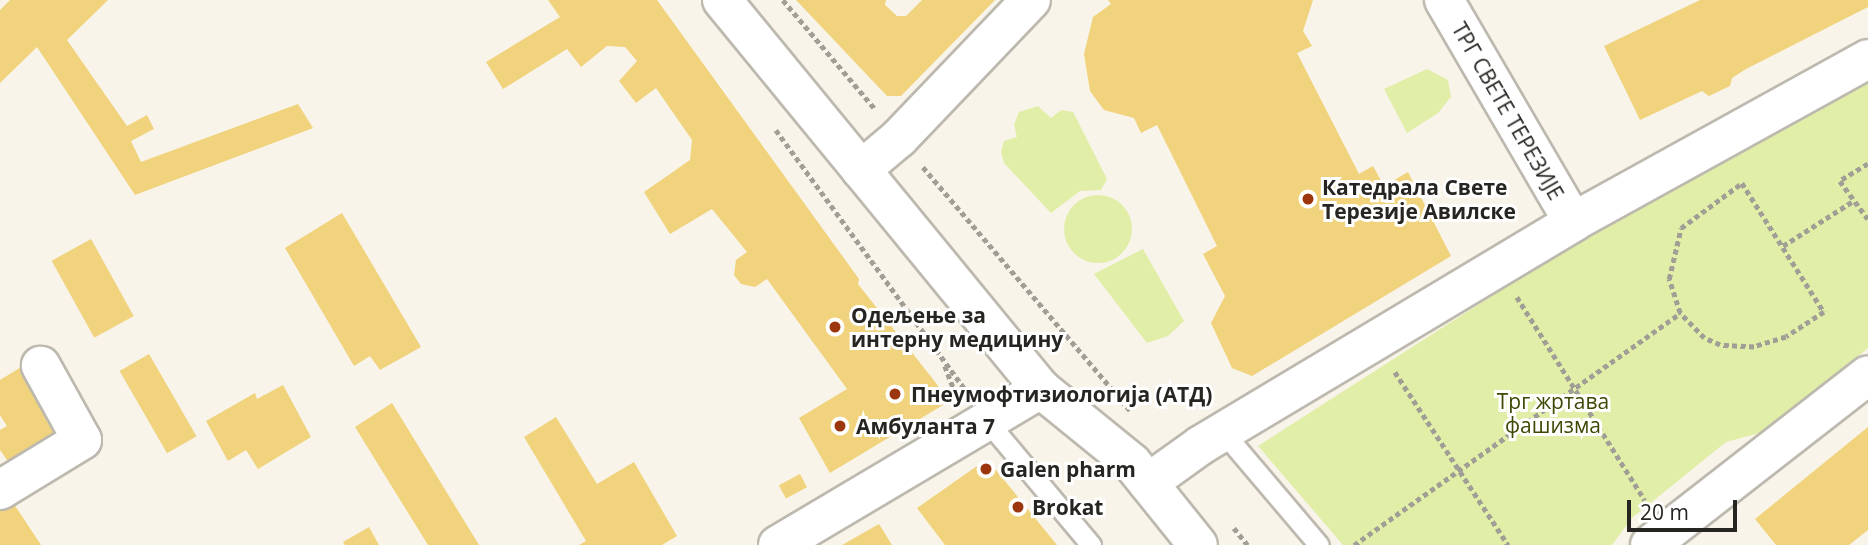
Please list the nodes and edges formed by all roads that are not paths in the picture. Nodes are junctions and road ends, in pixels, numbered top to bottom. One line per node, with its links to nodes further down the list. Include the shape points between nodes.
1 (722, 0): 5 (street)
2 (1031, 0): 5 (street, via 899,138)
3 (1444, 0): 6 (street, ТРГ СВЕТЕ ТЕРЕЗИЈЕ)
4 (1868, 59): 6 (street)
5 (861, 170): 9 (street)
6 (1573, 222): 11 (street)
7 (41, 366): 13 (street, via 82,440)
8 (1868, 375): 14 (street)
9 (1041, 389): 10 (street); 12 (street, via 1132,464)
10 (987, 422): 15 (street); 16 (lane)
11 (1223, 432): 12 (street); 18 (lane)
12 (1148, 483): 17 (street)
13 (0, 490)
14 (1658, 539)
15 (778, 545)
16 (1091, 545)
17 (1198, 545)
18 (1319, 545)

